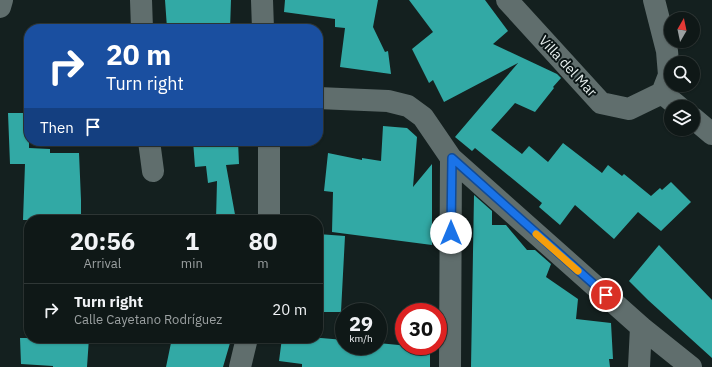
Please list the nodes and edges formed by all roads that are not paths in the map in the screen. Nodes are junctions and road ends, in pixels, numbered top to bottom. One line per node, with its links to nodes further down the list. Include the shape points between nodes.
1 (2, 0): 6 (street)
2 (141, 0): 7 (street)
3 (262, 0): 8 (street)
4 (507, 0): 9 (street, Villa del Mar, via 601,103 629,109)
5 (654, 0): 9 (street, via 669,75)
6 (0, 7)
7 (142, 24)
8 (263, 24)
9 (662, 93): 11 (street)
10 (323, 98): 16 (street, via 388,101 408,106 423,117)
11 (670, 100)
12 (700, 124): 13 (street)
13 (712, 134)
14 (150, 146): 17 (street)
15 (269, 146): 18 (street)
16 (452, 158): 19 (street); 22 (street)
17 (152, 171)
18 (269, 215)
19 (641, 327): 23 (street); 24 (street)
20 (246, 343): 21 (street)
21 (240, 367)
22 (450, 367)
23 (639, 367)
24 (690, 367)

